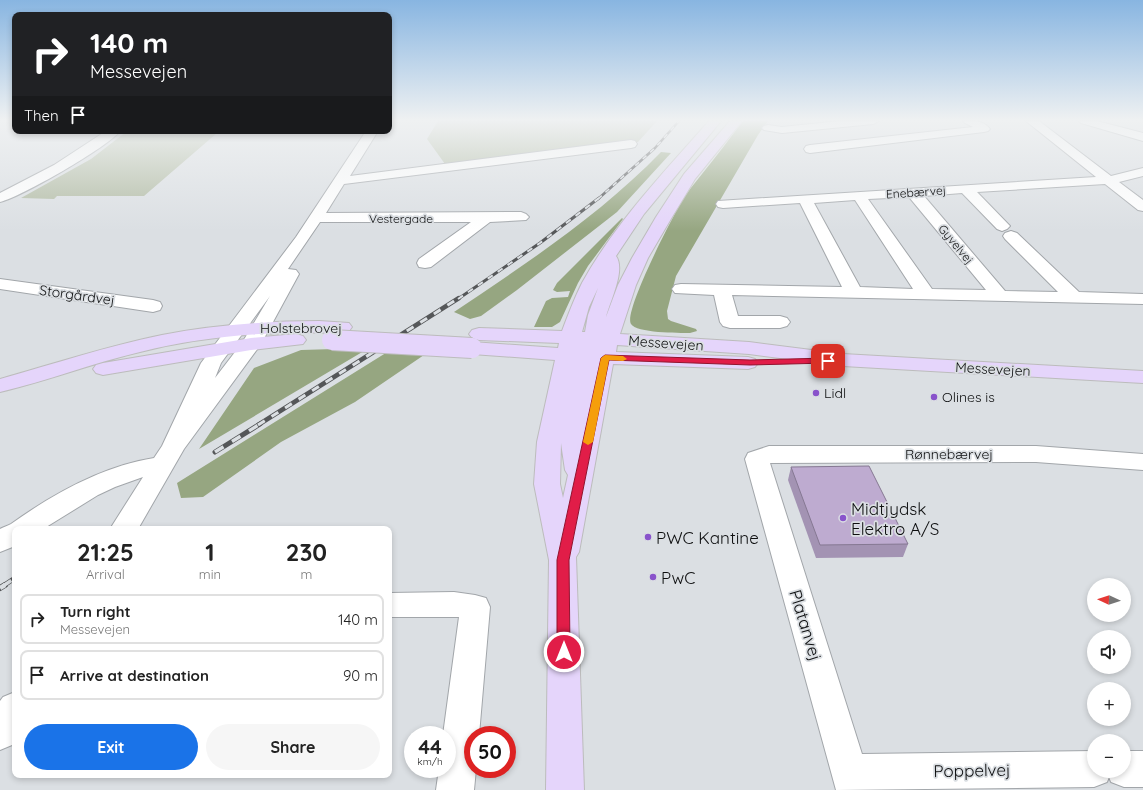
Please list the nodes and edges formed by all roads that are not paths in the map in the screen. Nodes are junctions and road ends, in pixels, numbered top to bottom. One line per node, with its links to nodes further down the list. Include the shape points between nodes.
1 (76, 158): 13 (street)
2 (354, 158): 9 (street)
3 (522, 158): 9 (street)
4 (684, 158): 21 (main road, via 639,211)
5 (705, 158): 34 (main road, via 689,177 664,217 627,285)
6 (1080, 158): 8 (street)
7 (1143, 172): 8 (street, Enebærvej)
8 (1109, 180): 10 (street, Enebærvej); 16 (street)
9 (339, 181): 19 (street)
10 (966, 189): 11 (street, Enebærvej); 29 (street)
11 (913, 192): 12 (street, Enebærvej); 28 (street, Gyvelvej)
12 (859, 196): 14 (street, Enebærvej); 27 (street)
13 (0, 198)
14 (805, 199): 15 (street, Enebærvej); 26 (street)
15 (723, 204)
16 (1143, 207)
17 (487, 217): 18 (street, Vestergade); 19 (street, Vestergade); 22 (street)
18 (521, 217)
19 (315, 218): 20 (street)
20 (302, 239): 33 (street); 33 (street, via 299,257 270,312)
21 (610, 252): 34 (main road, via 610,277); 34 (main road, via 586,295)
22 (425, 263)
23 (0, 284): 31 (street, Storgårdvej)
24 (681, 289): 25 (street)
25 (722, 290): 26 (street); 32 (street, via 730,322)
26 (854, 293): 27 (street)
27 (926, 294): 28 (street)
28 (1000, 296): 29 (street)
29 (1075, 298): 30 (street)
30 (1143, 299)
31 (153, 306)
32 (780, 322)
33 (239, 338): 34 (main road, Holstebrovej, bridge, via 300,340 337,333); 37 (main road, Holstebrovej, via 190,336 152,343); 38 (main road, Holstebrovej); 39 (street, via 211,363); 39 (street, via 237,364)
34 (588, 347): 35 (main road, Messevejen, via 785,353); 35 (main road, Messevejen, via 750,363); 46 (main road, via 579,485); 46 (main road, via 550,442 547,484)
35 (843, 360): 36 (main road, Messevejen)
36 (1143, 377)
37 (0, 386)
38 (0, 390)
39 (168, 456): 42 (street, via 146,467 107,479); 43 (street)
40 (757, 459): 41 (street, Rønnebærvej, via 769,454 1036,454); 53 (street, Platanvej)
41 (1143, 462)
42 (27, 526)
43 (126, 526)
44 (12, 535): 45 (street)
45 (0, 542)
46 (563, 560): 55 (main road)
47 (392, 605): 54 (street, via 454,604 475,607)
48 (12, 713): 49 (street)
49 (0, 733)
50 (1087, 769): 53 (street, Poppelvej)
51 (1131, 769): 52 (street)
52 (1143, 769)
53 (852, 781)
54 (455, 790)
55 (565, 790)

